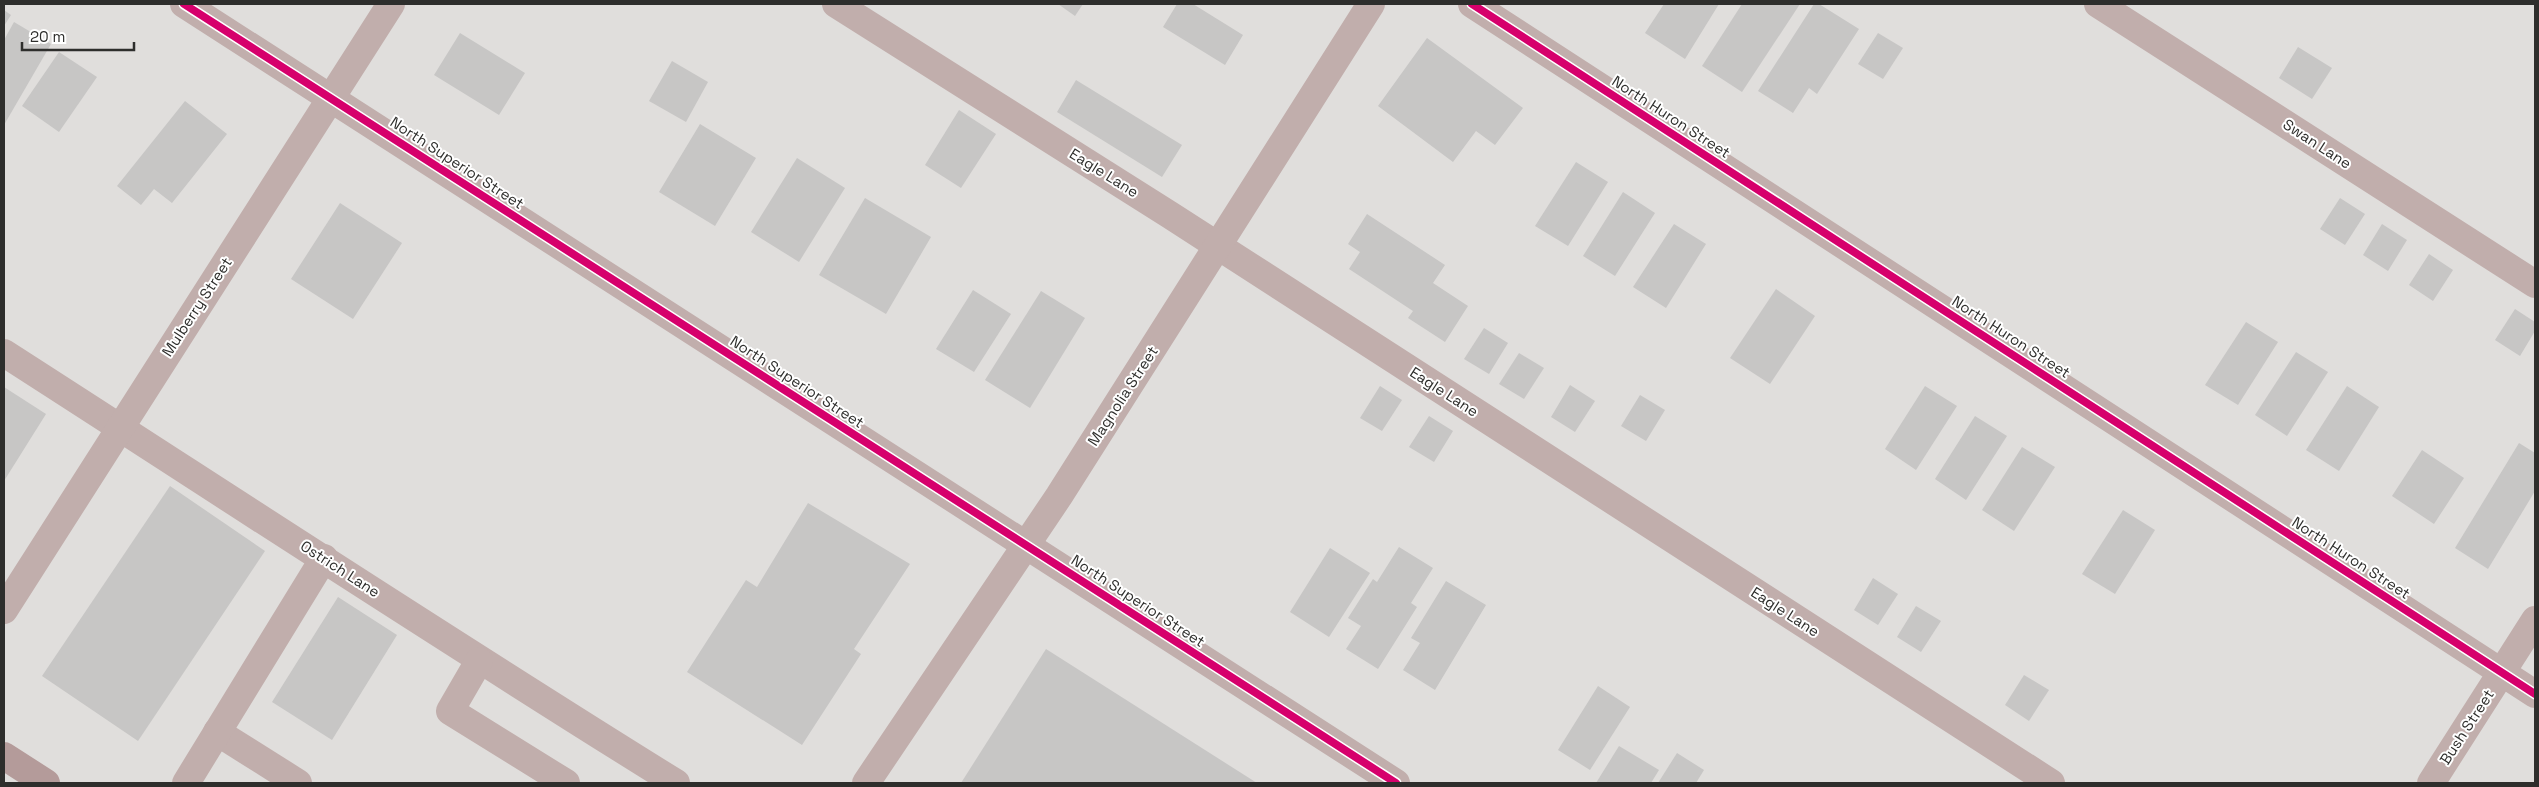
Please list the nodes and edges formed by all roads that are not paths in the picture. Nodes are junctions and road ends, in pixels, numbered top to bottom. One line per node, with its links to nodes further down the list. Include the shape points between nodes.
1 (184, 4): 7 (street, North Superior Street)
2 (391, 4): 7 (street, Mulberry Street)
3 (836, 4): 8 (street, Eagle Lane)
4 (1371, 4): 8 (street, Magnolia Street)
5 (1472, 4): 17 (street, North Huron Street)
6 (2098, 4): 9 (street, Swan Lane)
7 (331, 98): 11 (street, Mulberry Street); 12 (street, North Superior Street)
8 (1218, 247): 12 (street, Magnolia Street); 28 (street, Eagle Lane)
9 (2535, 284)
10 (4, 353): 11 (street, Ostrich Lane)
11 (119, 427): 13 (street, Ostrich Lane); 14 (street, Mulberry Street)
12 (1025, 545): 26 (street, Magnolia Street); 27 (street, North Superior Street)
13 (324, 558): 16 (street, Ostrich Lane); 19 (street)
14 (4, 610)
15 (2535, 620): 17 (street, Bush Street)
16 (479, 661): 24 (street, via 450,711); 25 (street, Ostrich Lane)
17 (2502, 672): 18 (street, North Huron Street); 29 (street, Bush Street)
18 (2535, 694)
19 (218, 732): 22 (street); 23 (street)
20 (4, 756): 21 (main road)
21 (46, 783)
22 (186, 783)
23 (298, 783)
24 (566, 783)
25 (676, 783)
26 (866, 783)
27 (1396, 783)
28 (2051, 783)
29 (2431, 783)

